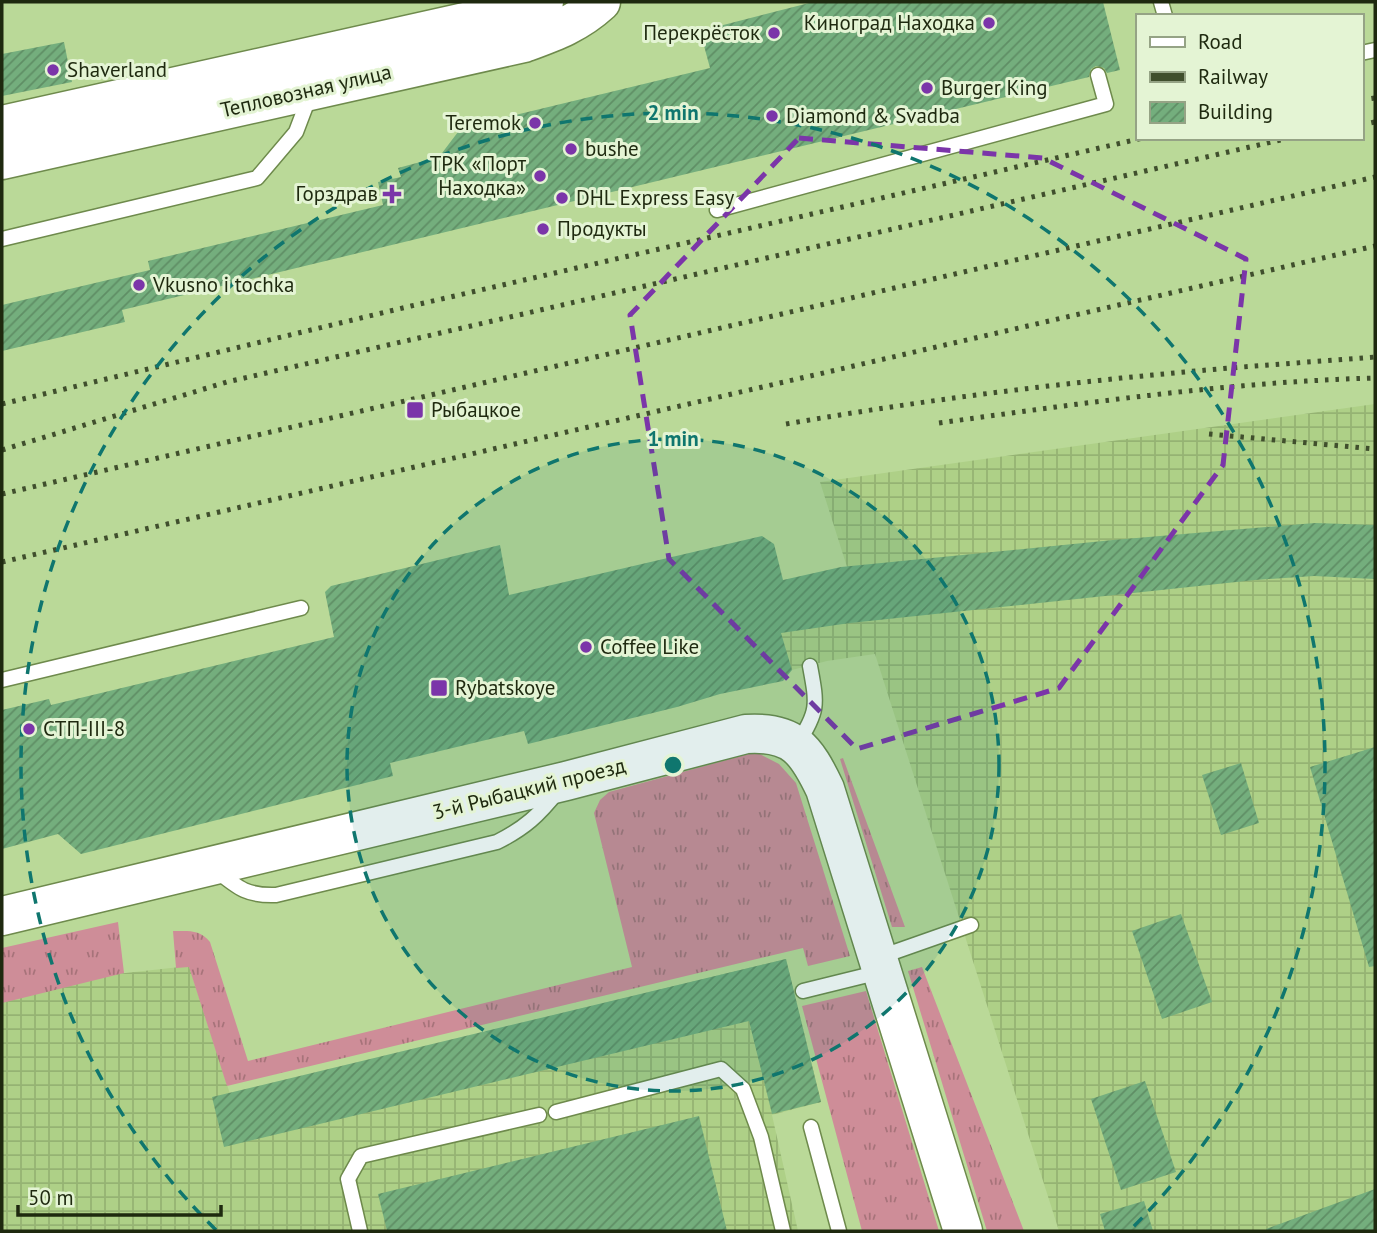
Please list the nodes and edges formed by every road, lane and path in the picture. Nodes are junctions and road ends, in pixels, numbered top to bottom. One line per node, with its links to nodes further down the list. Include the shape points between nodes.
1 (544, 2): 5 (street, Тепловозная улица)
2 (601, 2): 4 (street, Тепловозная улица, via 584,17 524,43)
3 (1098, 75): 7 (lane, via 1106,104)
4 (312, 89): 6 (street, Тепловозная улица); 8 (lane, via 296,132 257,178)
5 (2, 125)
6 (2, 160)
7 (717, 210)
8 (2, 239)
9 (301, 608): 11 (lane)
10 (810, 666): 12 (lane, via 816,707)
11 (2, 680)
12 (797, 744): 13 (street, 3-й Рыбацкий проезд, via 782,736 746,734); 15 (street, via 812,760 825,789)
13 (2, 916)
14 (971, 925): 15 (lane)
15 (881, 965): 16 (lane); 23 (street)
16 (803, 991)
17 (556, 1112): 21 (lane, via 721,1069 743,1089 761,1137)
18 (539, 1115): 20 (lane, via 361,1156 348,1179)
19 (811, 1127): 22 (lane)
20 (360, 1231)
21 (783, 1231)
22 (839, 1231)
23 (963, 1231)

